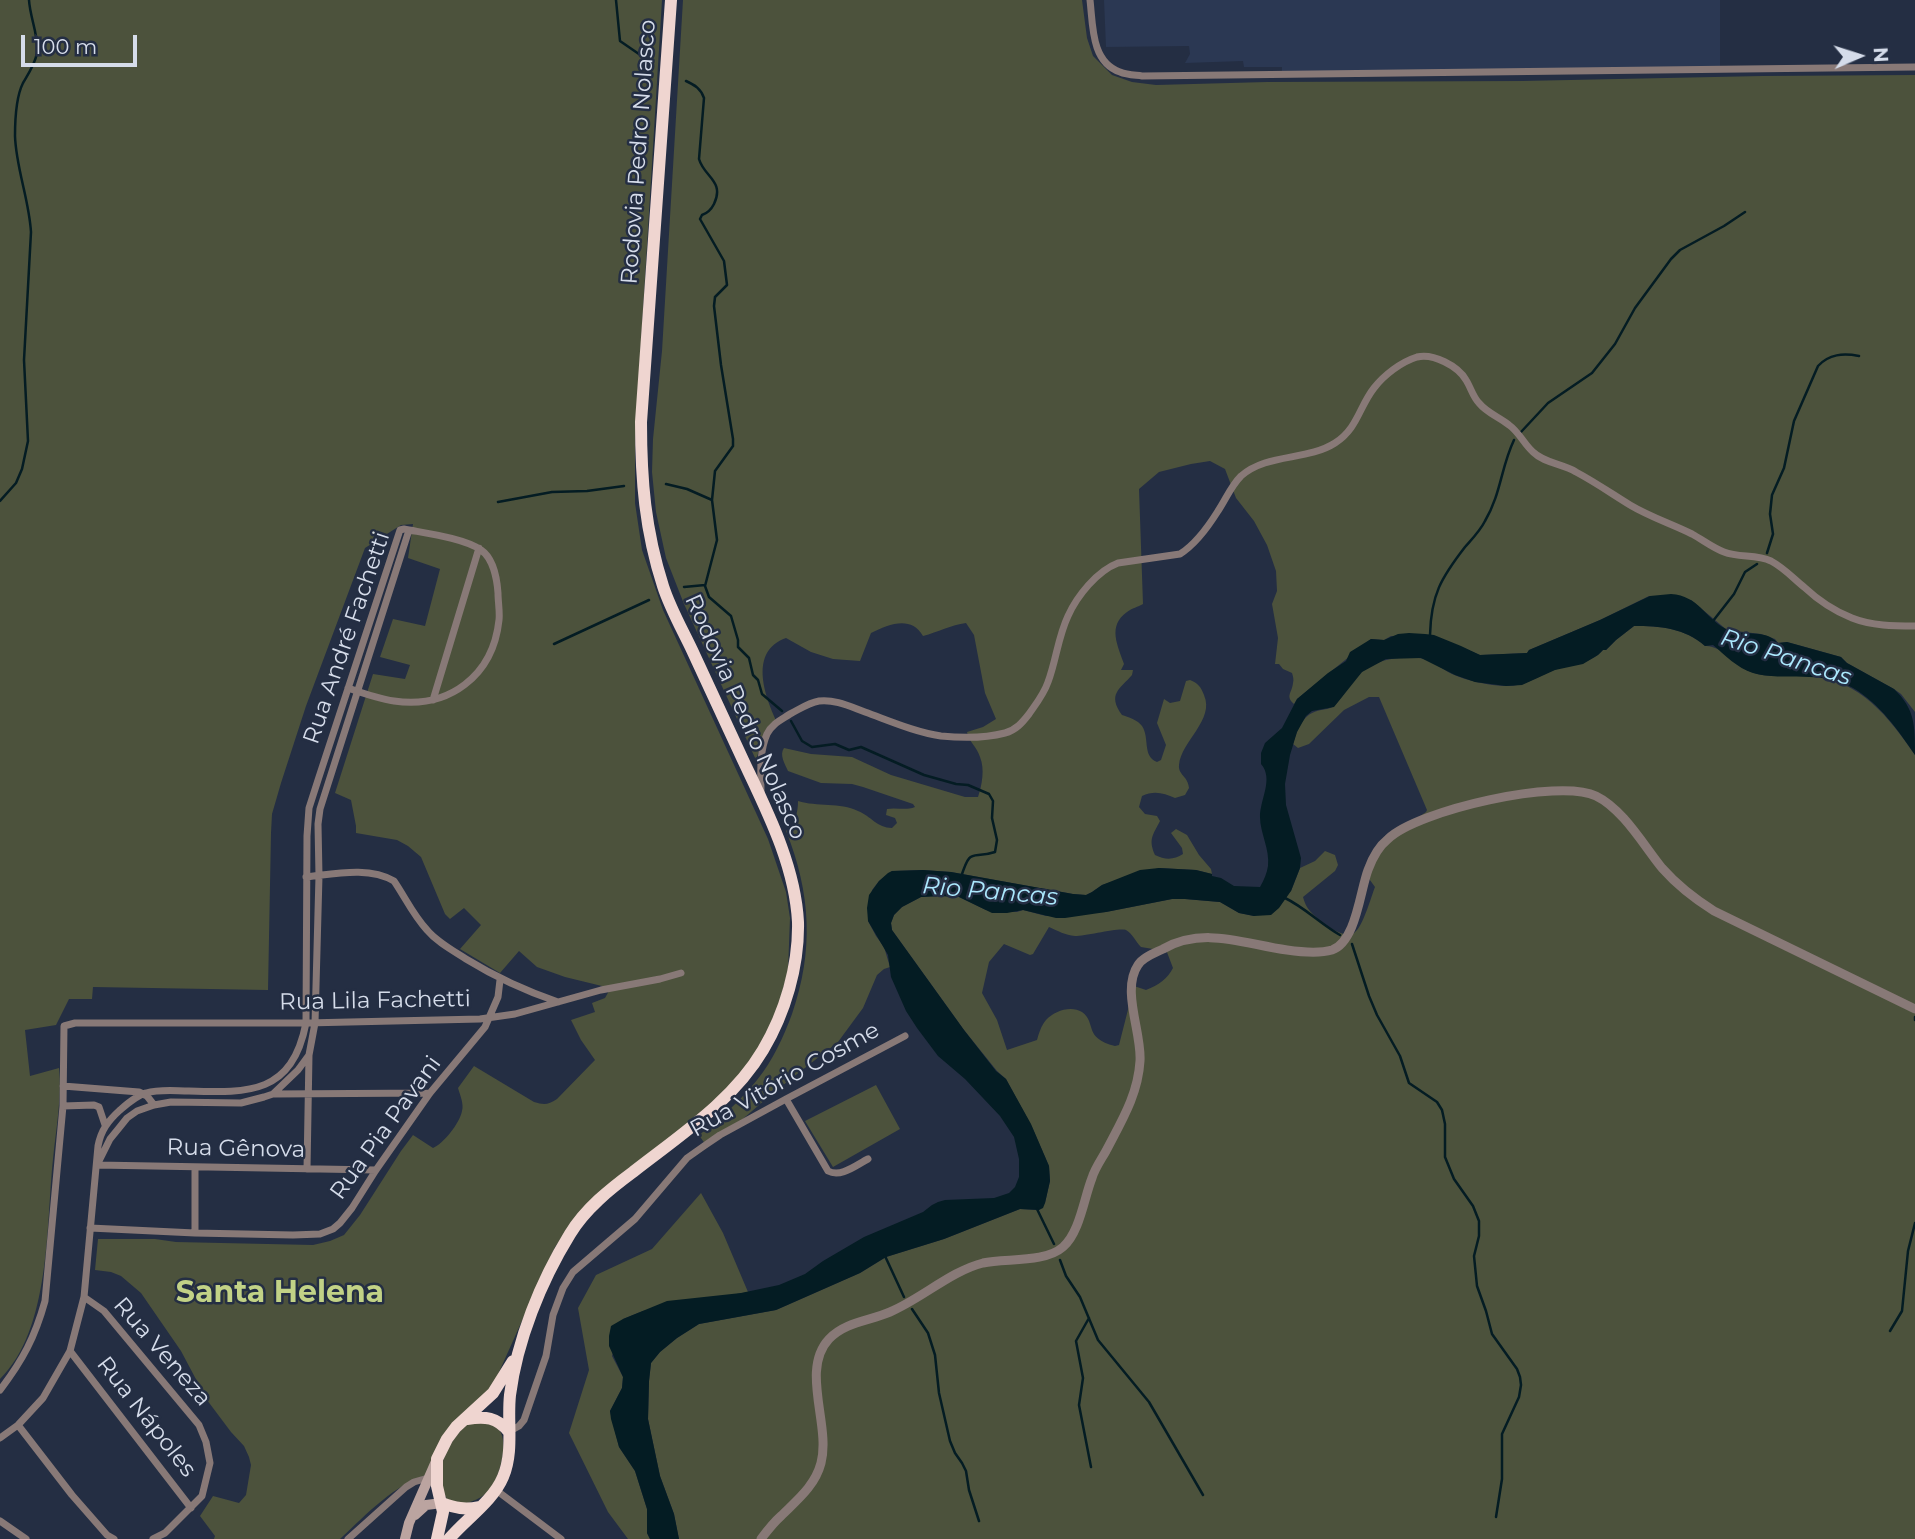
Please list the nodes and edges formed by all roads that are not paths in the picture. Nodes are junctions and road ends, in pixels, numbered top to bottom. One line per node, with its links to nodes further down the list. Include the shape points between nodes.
1 (671, 0): 10 (highway, Rodovia Pedro Nolasco, via 641,422 645,508 667,597)
2 (1090, 0): 3 (street, via 1100,56 1109,67 1142,76)
3 (1915, 68)
4 (410, 530): 5 (street); 7 (street, Rua André Fachetti, via 399,532); 8 (street, Rua André Fachetti)
5 (479, 548): 9 (street); 9 (street, via 494,570 499,618 496,637 478,673 465,685)
6 (1915, 626): 10 (street, via 1885,625 1843,614 1768,560 1722,551 1573,470 1534,454 1509,425 1476,401 1461,374 1436,358 1421,356 1401,365 1375,387 1353,427 1335,443 1259,465 1242,475 1205,530 1180,554 1118,563 1102,572 1067,617 1048,682 1019,726 1003,734 941,736 818,701 780,720 768,733 761,755)
7 (348, 688): 8 (street); 11 (street, Rua André Fachetti, via 310,808)
8 (357, 691): 9 (street, via 392,701); 12 (street, Rua André Fachetti, via 320,809)
9 (433, 700)
10 (761, 796): 41 (highway, Rodovia Pedro Nolasco, via 789,868 798,924 794,969 777,1024 736,1086 615,1186 572,1229 541,1290)
11 (307, 836): 12 (street); 14 (street, Rua André Fachetti)
12 (318, 837): 13 (street, Rua André Fachetti)
13 (319, 876): 14 (street); 16 (street, via 367,872 388,877 429,933); 20 (street, Rua André Fachetti)
14 (306, 877): 20 (street, Rua André Fachetti)
15 (681, 973): 17 (street, Rua Lila Fachetti)
16 (500, 980): 17 (street); 19 (street, Rua Pia Pavani)
17 (559, 1002): 19 (street, Rua Lila Fachetti)
18 (1915, 1009): 63 (street, via 1702,904 1664,871 1636,833 1595,795 1546,791 1449,809 1415,823 1389,836 1375,854 1352,926 1337,949 1302,952 1199,937 1177,941 1139,962 1132,1001 1141,1057 1138,1081 1128,1111 1093,1174 1072,1235 1050,1254 979,1264 889,1313 832,1336 821,1348 816,1366 824,1433 820,1467 809,1488)
19 (490, 1017): 20 (street, Rua Lila Fachetti); 25 (street, Rua Pia Pavani)
20 (310, 1023): 22 (street, Rua André Fachetti); 23 (street, Rua Lila Fachetti, via 75,1023 64,1026); 24 (street, Rua André Fachetti, via 292,1064 263,1086 238,1092)
21 (905, 1036): 28 (street, Rua Vitório Cosme)
22 (309, 1055): 26 (street); 27 (street, Rua André Fachetti)
23 (63, 1086): 24 (street, Rua André Fachetti); 30 (street)
24 (144, 1093): 29 (street); 31 (street)
25 (430, 1093): 27 (street); 36 (street, Rua Pia Pavani)
26 (273, 1094): 27 (street); 29 (street, via 241,1103)
27 (308, 1094): 35 (street, Rua André Fachetti)
28 (786, 1099): 32 (street, via 828,1171 838,1174); 45 (street, Rua Vitório Cosme, via 687,1158 635,1219 573,1272 553,1315 546,1356 524,1420)
29 (154, 1105): 33 (street, via 127,1118)
30 (63, 1106): 31 (street, via 99,1107); 42 (street, via 45,1301 27,1352)
31 (105, 1125): 33 (street)
32 (868, 1159)
33 (97, 1166): 34 (street, Rua Gênova); 37 (street)
34 (195, 1168): 35 (street, Rua Gênova); 38 (street)
35 (307, 1169): 36 (street, Rua Gênova)
36 (376, 1170): 38 (street, Rua Pia Pavani, via 346,1217 320,1234)
37 (90, 1228): 38 (street, Rua Pia Pavani); 39 (street)
38 (194, 1234)
39 (84, 1297): 40 (street); 52 (street, Rua Veneza, via 104,1311 199,1425 210,1463 202,1496)
40 (70, 1351): 44 (street, via 43,1398); 52 (street, Rua Nápoles)
41 (517, 1355): 43 (highway, via 493,1393); 45 (highway, Rodovia Pedro Nolasco)
42 (0, 1390)
43 (466, 1419): 45 (highway, via 497,1420); 47 (highway, via 447,1439)
44 (18, 1425): 46 (street); 56 (street, via 72,1495)
45 (509, 1432): 49 (highway, Rodovia Pedro Nolasco, via 509,1460)
46 (0, 1438)
47 (437, 1459): 48 (main road); 50 (highway)
48 (428, 1478): 54 (main road); 58 (street, via 406,1487)
49 (496, 1490): 51 (highway, Rodovia Pedro Nolasco); 62 (street)
50 (442, 1503): 51 (highway, via 468,1510); 54 (main road, via 421,1508); 60 (highway)
51 (480, 1507): 61 (highway, Rodovia Pedro Nolasco)
52 (191, 1508): 57 (street, Rua Veneza)
53 (0, 1521): 55 (street)
54 (409, 1523): 59 (main road)
55 (26, 1539)
56 (114, 1539)
57 (153, 1539)
58 (348, 1539)
59 (405, 1539)
60 (437, 1539)
61 (449, 1539)
62 (561, 1539)
63 (761, 1539)

